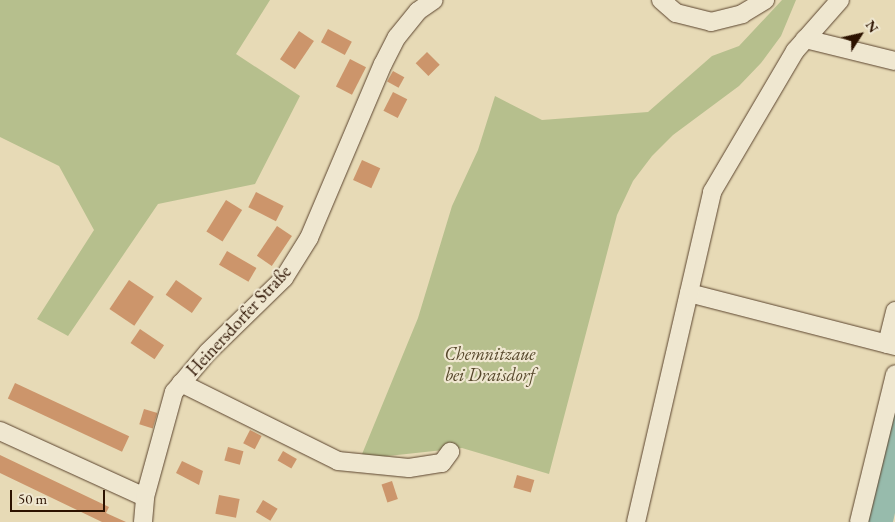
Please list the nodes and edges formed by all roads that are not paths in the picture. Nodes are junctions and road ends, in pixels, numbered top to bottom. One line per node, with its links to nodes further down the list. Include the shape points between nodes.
1 (434, 0): 11 (street, Heinersdorfer Straße, via 418,11 397,37 309,238 289,270)
2 (661, 0): 3 (street, via 676,13 711,22 742,14)
3 (765, 0)
4 (840, 0): 5 (street)
5 (805, 39): 6 (street); 7 (street, via 712,192)
6 (895, 61)
7 (689, 293): 9 (street); 16 (street)
8 (895, 311): 9 (street)
9 (891, 345)
10 (895, 374): 17 (street)
11 (181, 383): 13 (street, via 338,461 408,468 442,463); 14 (street, Heinersdorfer Straße, via 174,392)
12 (0, 431): 14 (street)
13 (450, 452)
14 (145, 497): 15 (street, Heinersdorfer Straße)
15 (143, 522)
16 (637, 522)
17 (859, 522)

